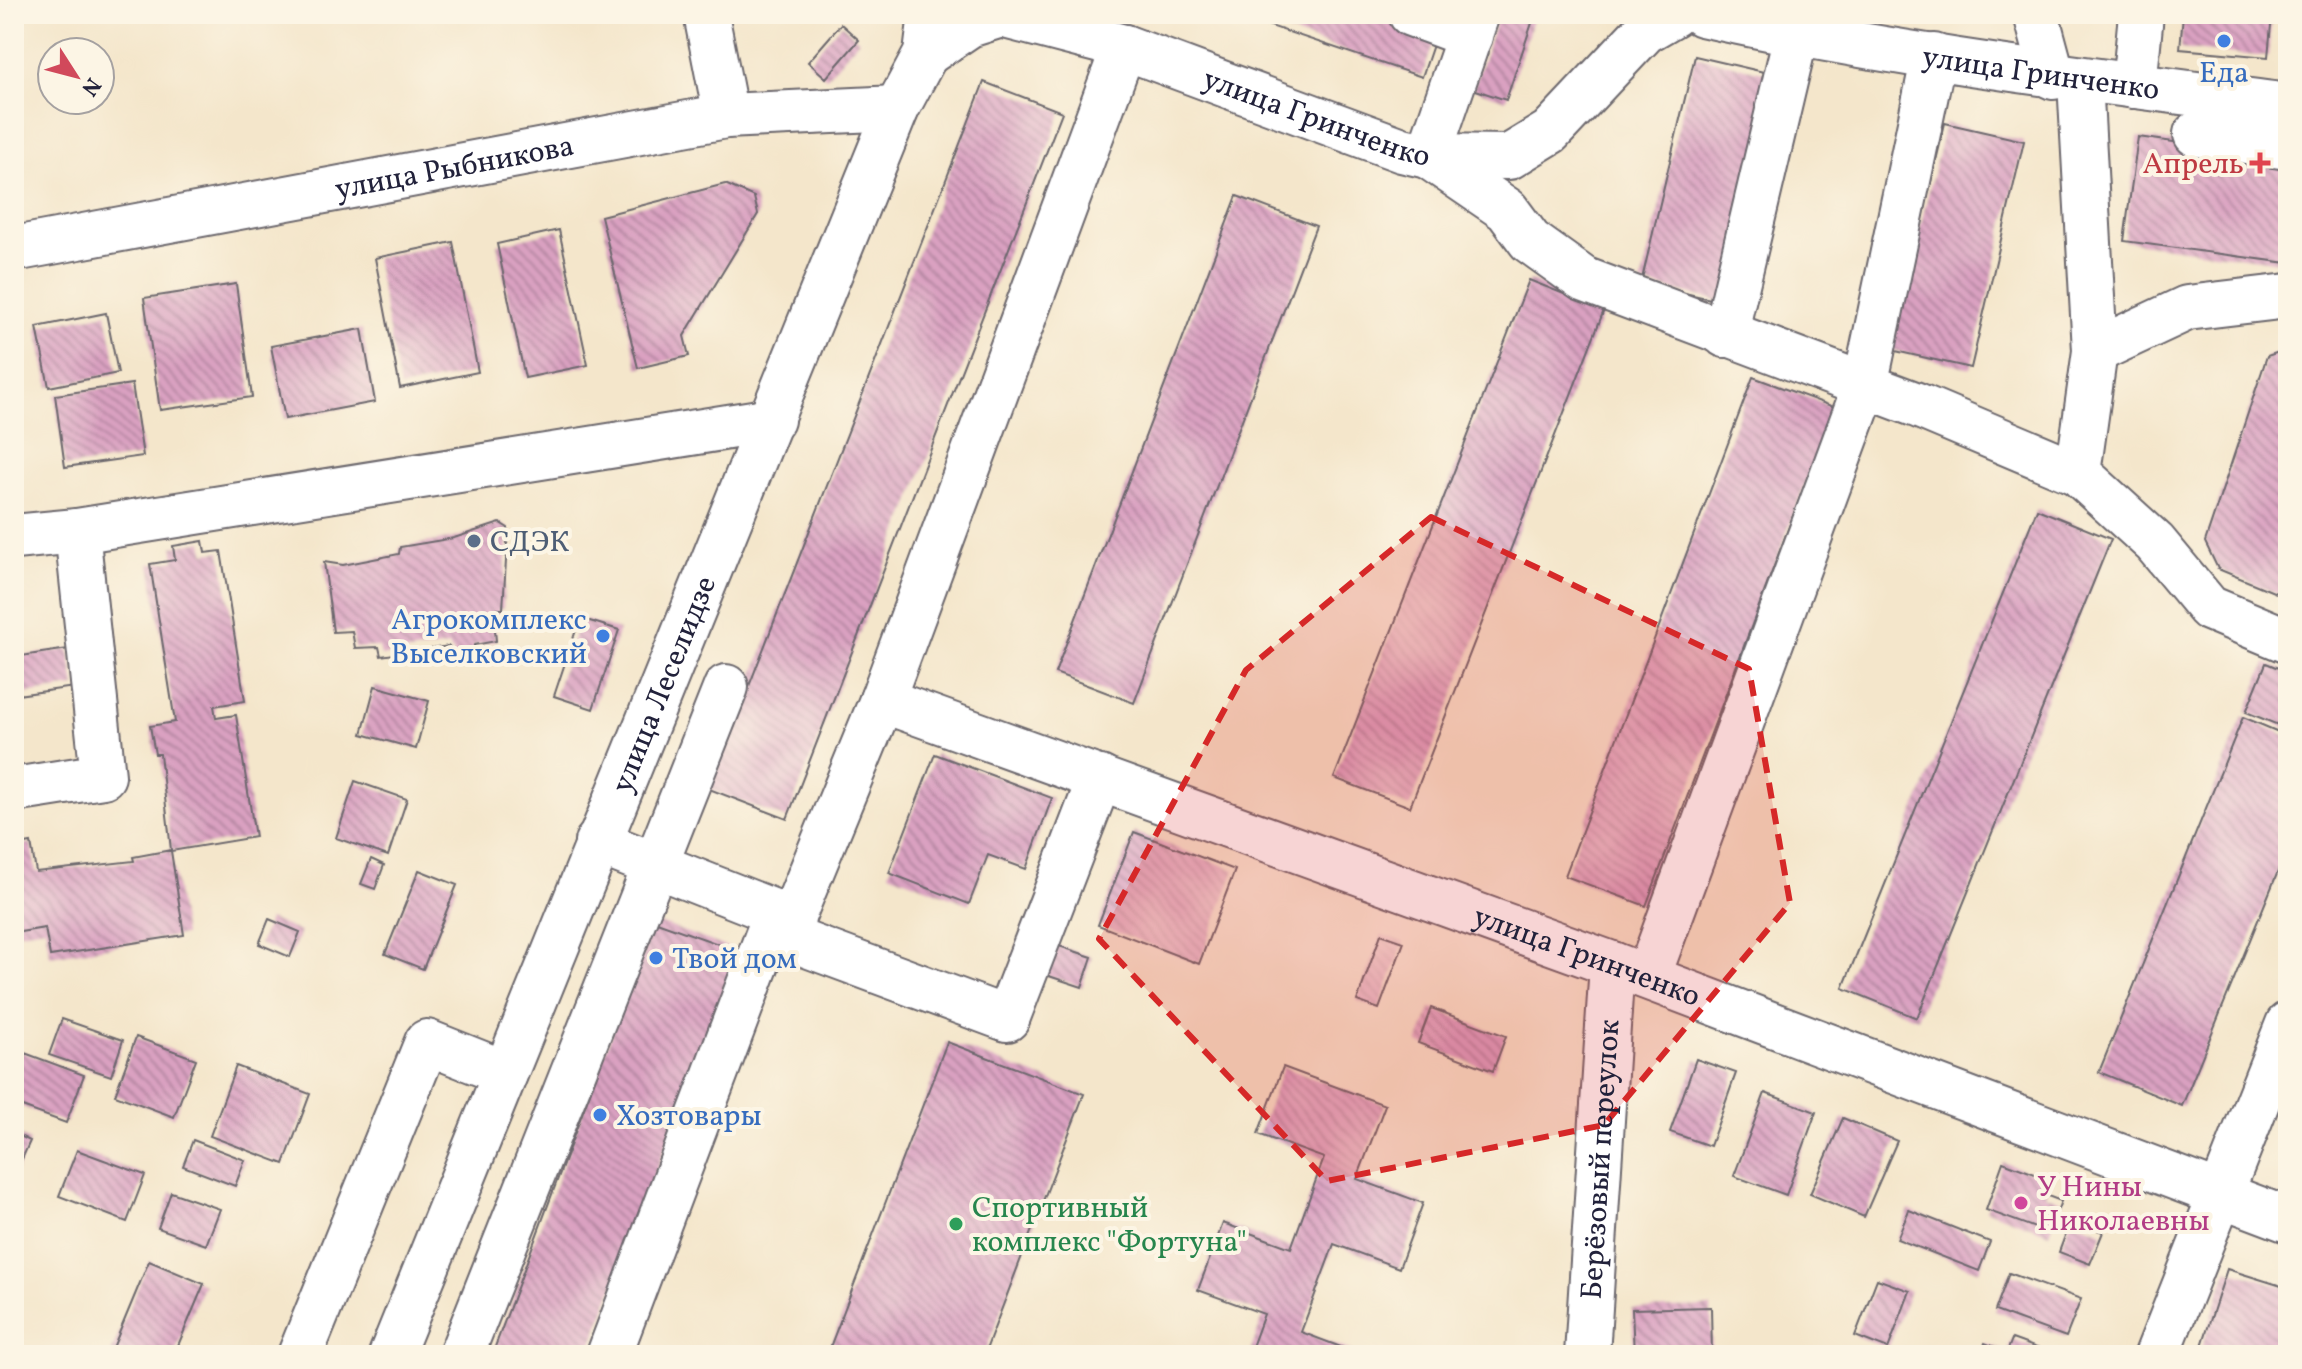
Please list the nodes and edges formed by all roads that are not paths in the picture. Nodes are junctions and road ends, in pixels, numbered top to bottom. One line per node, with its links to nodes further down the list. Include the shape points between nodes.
1 (706, 14): 16 (street)
2 (1411, 14): 7 (street)
3 (1674, 14): 19 (street, улица Гринченко, via 1645,31 1550,132 1509,157)
4 (1702, 14): 9 (street, улица Гринченко)
5 (2036, 14): 12 (street)
6 (2141, 14): 13 (street)
7 (1473, 25): 19 (street)
8 (929, 34): 10 (street, улица Гринченко, via 1001,15); 15 (street, улица Леселидзе)
9 (1796, 35): 11 (street, улица Гринченко); 22 (street)
10 (1124, 47): 19 (street, улица Гринченко); 31 (street)
11 (1934, 56): 12 (street, улица Гринченко); 24 (street, Берёзовый переулок)
12 (2067, 79): 13 (street, улица Гринченко); 23 (street)
13 (2134, 86): 14 (street, улица Гринченко)
14 (2288, 106)
15 (897, 108): 16 (street, улица Рыбникова); 25 (street, улица Леселидзе)
16 (726, 116): 20 (street, улица Рыбникова)
17 (2196, 134): 18 (street)
18 (2288, 147)
19 (1428, 156): 22 (street, via 1507,210 1530,241 1583,279)
20 (14, 249)
21 (2288, 296): 23 (street, via 2187,308)
22 (1725, 335): 24 (street)
23 (2095, 351): 26 (street)
24 (1865, 386): 26 (street); 37 (street, Берёзовый переулок)
25 (772, 420): 27 (street); 34 (street, улица Леселидзе)
26 (2078, 473): 29 (street, via 2155,543 2209,608)
27 (77, 531): 28 (street); 33 (street, via 103,776)
28 (14, 537)
29 (2288, 641)
30 (726, 687): 35 (street)
31 (882, 700): 32 (street, улица Гринченко); 36 (street)
32 (1100, 778): 36 (street, via 1007,1019 794,940); 37 (street, улица Гринченко)
33 (14, 790)
34 (597, 842): 35 (street); 39 (street, улица Леселидзе)
35 (657, 867): 36 (street); 44 (street)
36 (784, 916): 45 (street)
37 (1630, 971): 40 (street, улица Гринченко); 46 (street, Берёзовый переулок)
38 (2288, 1024): 40 (street)
39 (505, 1073): 42 (street, via 427,1042); 43 (street, улица Леселидзе)
40 (2219, 1192): 41 (street, улица Гринченко); 47 (street)
41 (2288, 1220)
42 (300, 1355)
43 (391, 1355)
44 (461, 1355)
45 (609, 1355)
46 (1587, 1355)
47 (2157, 1355)

